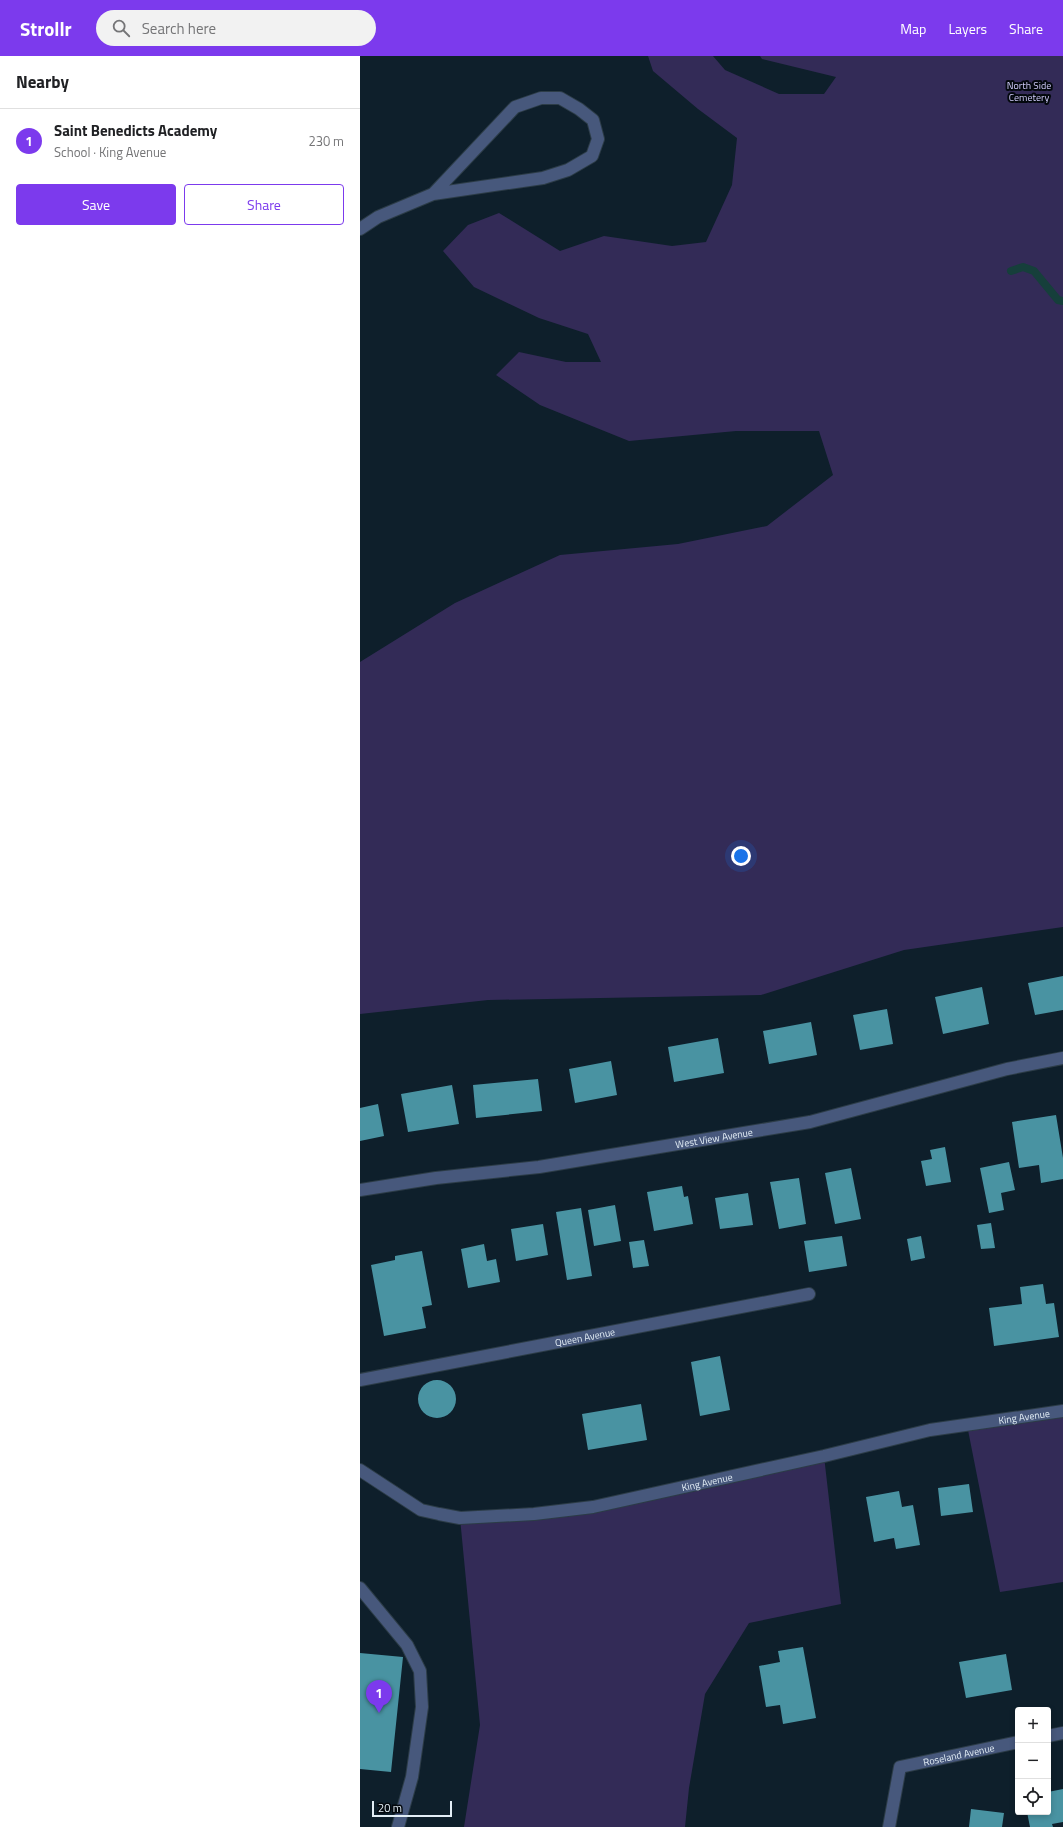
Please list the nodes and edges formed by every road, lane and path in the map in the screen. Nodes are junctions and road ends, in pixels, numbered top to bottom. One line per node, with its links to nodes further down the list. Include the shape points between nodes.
1 (434, 194): 1 (street, via 543,178 568,170 592,156 598,139 592,120 579,108 560,98 541,98 515,107); 2 (street, via 378,217)
2 (360, 229)
3 (1063, 1058): 4 (street, West View Avenue, via 1007,1069 810,1122 569,1162)
4 (360, 1190)
5 (809, 1294): 6 (street, Queen Avenue)
6 (360, 1380)
7 (1063, 1411): 8 (street, King Avenue, via 930,1430 824,1456 593,1506 534,1514 460,1518 421,1510)
8 (360, 1470)
9 (360, 1588): 13 (street, via 407,1645 420,1671 422,1707 412,1777)
10 (1063, 1733): 11 (street)
11 (1051, 1735)
12 (1015, 1743): 14 (street, Roseland Avenue, via 900,1767)
13 (398, 1827)
14 (889, 1827)

